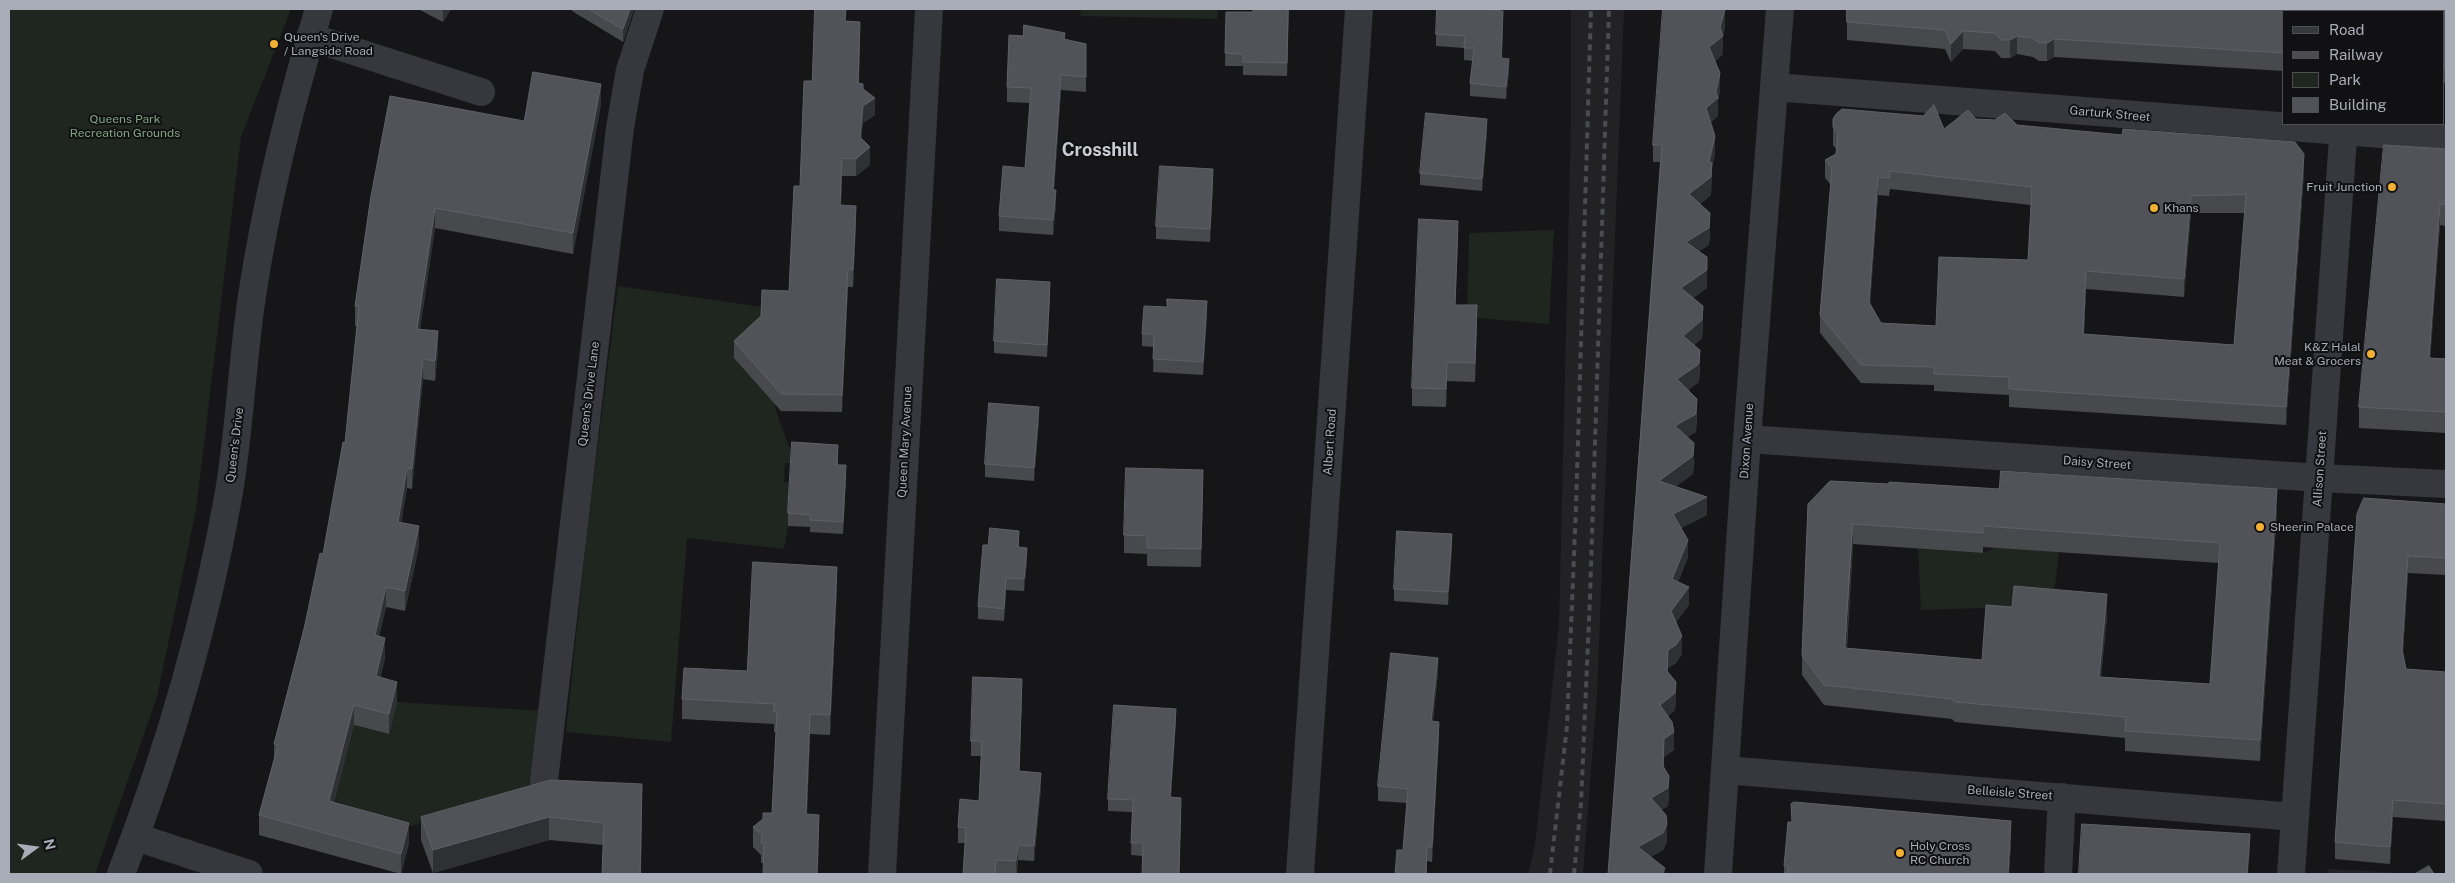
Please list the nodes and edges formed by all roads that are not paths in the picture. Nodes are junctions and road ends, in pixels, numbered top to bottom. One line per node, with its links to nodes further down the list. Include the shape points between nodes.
1 (319, 9): 6 (street, Queen's Drive)
2 (650, 9): 17 (street, Queen's Drive Lane, via 630,70 620,128)
3 (929, 9): 23 (street, Queen Mary Avenue)
4 (1359, 9): 24 (street, Albert Road)
5 (1780, 9): 7 (street, Dixon Avenue)
6 (310, 37): 8 (street); 20 (street, Queen's Drive, via 268,202 252,298 229,490 211,586 186,685)
7 (1774, 87): 9 (street, Garturk Street); 13 (street, Dixon Avenue)
8 (481, 92)
9 (2282, 124)
10 (2301, 125): 11 (street, Garturk Street)
11 (2343, 128): 12 (street, Garturk Street); 14 (street, Allison Street)
12 (2446, 139)
13 (1747, 439): 14 (street, Daisy Street); 16 (street, Dixon Avenue)
14 (2320, 478): 15 (street, Daisy Street); 19 (street, Allison Street)
15 (2446, 484)
16 (1725, 770): 18 (street, Belleisle Street); 25 (street, Dixon Avenue)
17 (544, 782)
18 (2062, 797): 19 (street, Belleisle Street); 26 (street)
19 (2295, 817): 27 (street, Allison Street)
20 (136, 837): 21 (street, Queen's Drive); 22 (street)
21 (121, 874)
22 (249, 874)
23 (882, 874)
24 (1300, 874)
25 (1718, 874)
26 (2058, 874)
27 (2291, 874)

